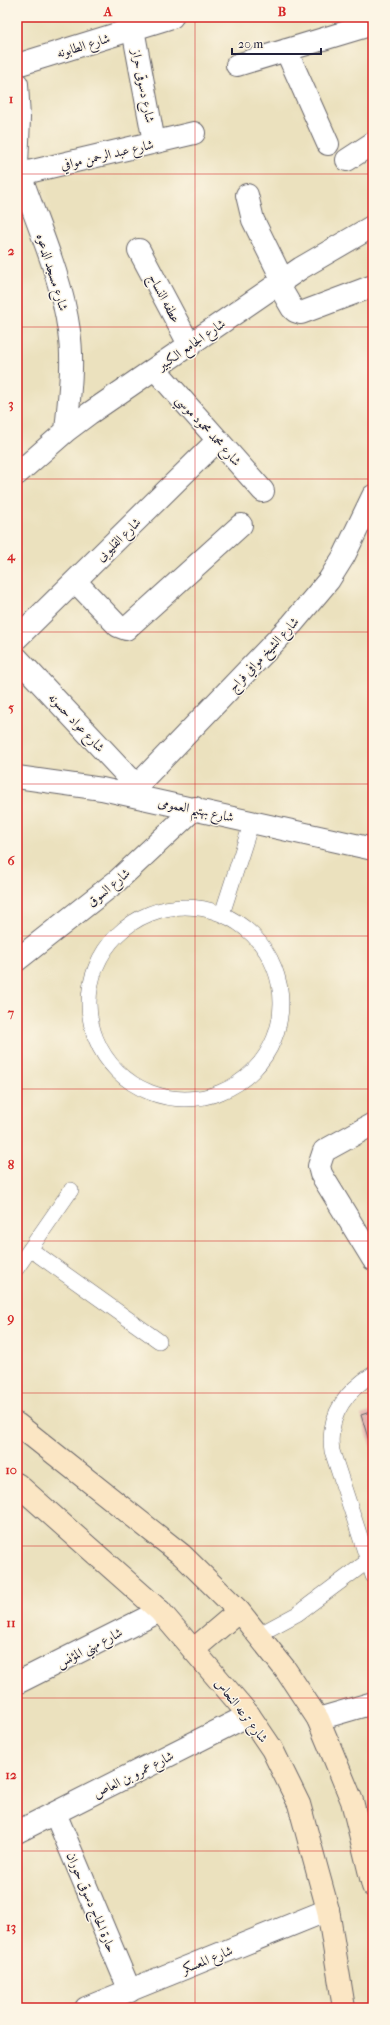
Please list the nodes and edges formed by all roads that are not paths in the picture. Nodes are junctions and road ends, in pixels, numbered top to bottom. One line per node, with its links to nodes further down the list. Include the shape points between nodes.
1 (172, 17): 3 (street, شارع الطابونه)
2 (373, 24): 4 (street)
3 (133, 29): 5 (street, شارع الطابونه); 9 (street, شارع دسوقى حراز)
4 (286, 50): 6 (street); 11 (street)
5 (17, 65)
6 (238, 65)
7 (17, 84): 13 (street)
8 (194, 133): 9 (street, شارع عبد الرحمن موافي)
9 (154, 142): 13 (street, شارع عبد الرحمن موافي)
10 (373, 143): 12 (street)
11 (328, 144)
12 (347, 160)
13 (18, 168): 21 (street, شارع مسجد الدعوه, via 55,272 68,325 71,381)
14 (247, 195): 17 (street, via 253,220)
15 (373, 226): 17 (street, شارع الجامع الكبير)
16 (139, 250): 19 (street, عطفه النساج)
17 (280, 282): 18 (street, via 294,311 301,313); 19 (street, شارع الجامع الكبير)
18 (373, 286)
19 (190, 346): 20 (street, شارع الجامع الكبير)
20 (155, 369): 21 (street, شارع الجامع الكبير); 22 (street, شارع محمد محمود موسي)
21 (66, 431): 23 (street, شارع الجامع الكبير)
22 (218, 440): 24 (street, شارع محمد محمود موسي); 28 (street, شارع القليوبى)
23 (17, 474)
24 (263, 491)
25 (373, 496): 26 (street, شارع الشيخ موافي فراج)
26 (368, 521): 32 (street, شارع الشيخ موافي فراج, via 306,608)
27 (241, 525): 28 (street, via 126,629 118,626)
28 (75, 581): 29 (street, شارع القليوبى)
29 (17, 638)
30 (17, 658): 32 (street, شارع عواد حسونه)
31 (17, 777): 32 (street, شارع بهتيم العمومى, via 102,789)
32 (133, 790): 33 (street, شارع بهتيم العمومى)
33 (195, 808): 34 (street, شارع بهتيم العمومى); 37 (street, شارع السوق, via 117,881)
34 (252, 821): 35 (street, شارع بهتيم العمومى); 36 (lane)
35 (373, 849)
36 (222, 914): 36 (lane, via 180,906 158,910 138,918 111,941 96,965 90,986 89,1008 92,1029 101,1049 113,1066 129,1081 148,1091 169,1098 190,1099 232,1087 249,1075 263,1059 274,1040 280,1020 281,998 277,977 269,957 257,939)
37 (17, 960)
38 (373, 1124): 41 (street, via 324,1151 319,1166 321,1174)
39 (71, 1190): 40 (lane)
40 (30, 1249): 42 (lane); 43 (lane)
41 (373, 1259)
42 (17, 1268)
43 (159, 1341)
44 (373, 1374): 47 (lane, via 358,1385 340,1405 334,1416 330,1439)
45 (17, 1424): 49 (main road, via 182,1555)
46 (17, 1484): 48 (main road, شارع ترعه النحاس)
47 (371, 1569): 50 (lane)
48 (160, 1611): 51 (main road, شارع ترعه النحاس); 52 (street, شارع مهني المؤنس)
49 (239, 1611): 50 (main road); 51 (main road)
50 (258, 1635): 55 (main road, via 285,1669)
51 (193, 1650): 54 (main road, شارع ترعه النحاس)
52 (17, 1683)
53 (373, 1703): 55 (street)
54 (249, 1715): 56 (street, شارع عمرو بن العاص); 59 (main road, شارع ترعه النحاس, via 272,1749 298,1804)
55 (318, 1719): 58 (main road, via 352,1801)
56 (54, 1813): 57 (street, شارع عمرو بن العاص); 60 (street, حارة الحاج دسوقى حوران)
57 (17, 1832)
58 (373, 1886)
59 (328, 1910): 60 (street, شارع المعسكر); 62 (main road, شارع ترعه النحاس)
60 (130, 1991): 61 (street, شارع المعسكر)
61 (86, 2008)
62 (344, 2008)

